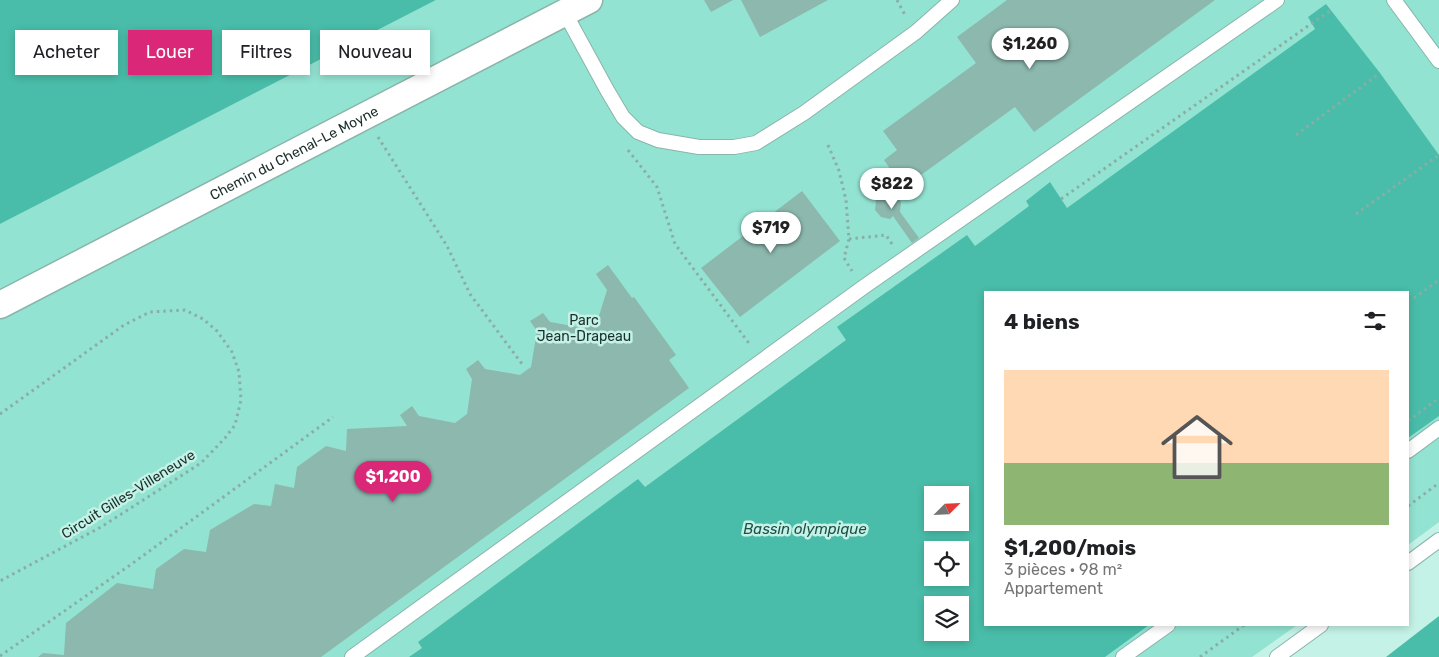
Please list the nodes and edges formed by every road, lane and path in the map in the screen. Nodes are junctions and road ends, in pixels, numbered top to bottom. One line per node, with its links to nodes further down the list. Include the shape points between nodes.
1 (589, 0): 6 (street, Chemin du Chenal-Le Moyne)
2 (952, 0): 10 (lane, via 908,38 804,114 756,143 699,147 658,140 638,132)
3 (1277, 0): 22 (lane)
4 (1394, 0): 7 (lane)
5 (1331, 10): 14 (path)
6 (565, 13): 9 (street, Chemin du Chenal-Le Moyne); 10 (lane, via 607,90)
7 (1439, 61)
8 (1380, 73): 11 (path)
9 (364, 116): 21 (street, Chemin du Chenal-Le Moyne); 23 (path, via 447,246 470,294)
10 (630, 124): 22 (path, via 622,142 657,187 675,244)
11 (1296, 135)
12 (828, 145): 17 (path, via 846,200)
13 (1439, 155): 15 (path)
14 (1061, 200)
15 (1356, 214)
16 (886, 235): 17 (path)
17 (849, 239): 18 (path, via 844,258)
18 (851, 270)
19 (1439, 280): 20 (path)
20 (1414, 298)
21 (0, 305)
22 (762, 361): 39 (lane)
23 (522, 364)
24 (1439, 398): 27 (path)
25 (0, 414): 34 (path, Circuit Gilles-Villeneuve, via 124,325 150,312 185,310 203,319 218,331 232,352 239,372 240,400 234,425 201,463 101,527)
26 (333, 417): 38 (path)
27 (1409, 420)
28 (1439, 428): 29 (lane)
29 (1409, 450)
30 (1439, 483): 31 (path)
31 (1409, 505)
32 (1439, 540): 33 (lane)
33 (1409, 562)
34 (0, 581)
35 (1167, 626): 40 (lane)
36 (1243, 626): 41 (path)
37 (1320, 626): 42 (lane)
38 (0, 656)
39 (352, 657)
40 (1124, 657)
41 (1200, 657)
42 (1277, 657)

